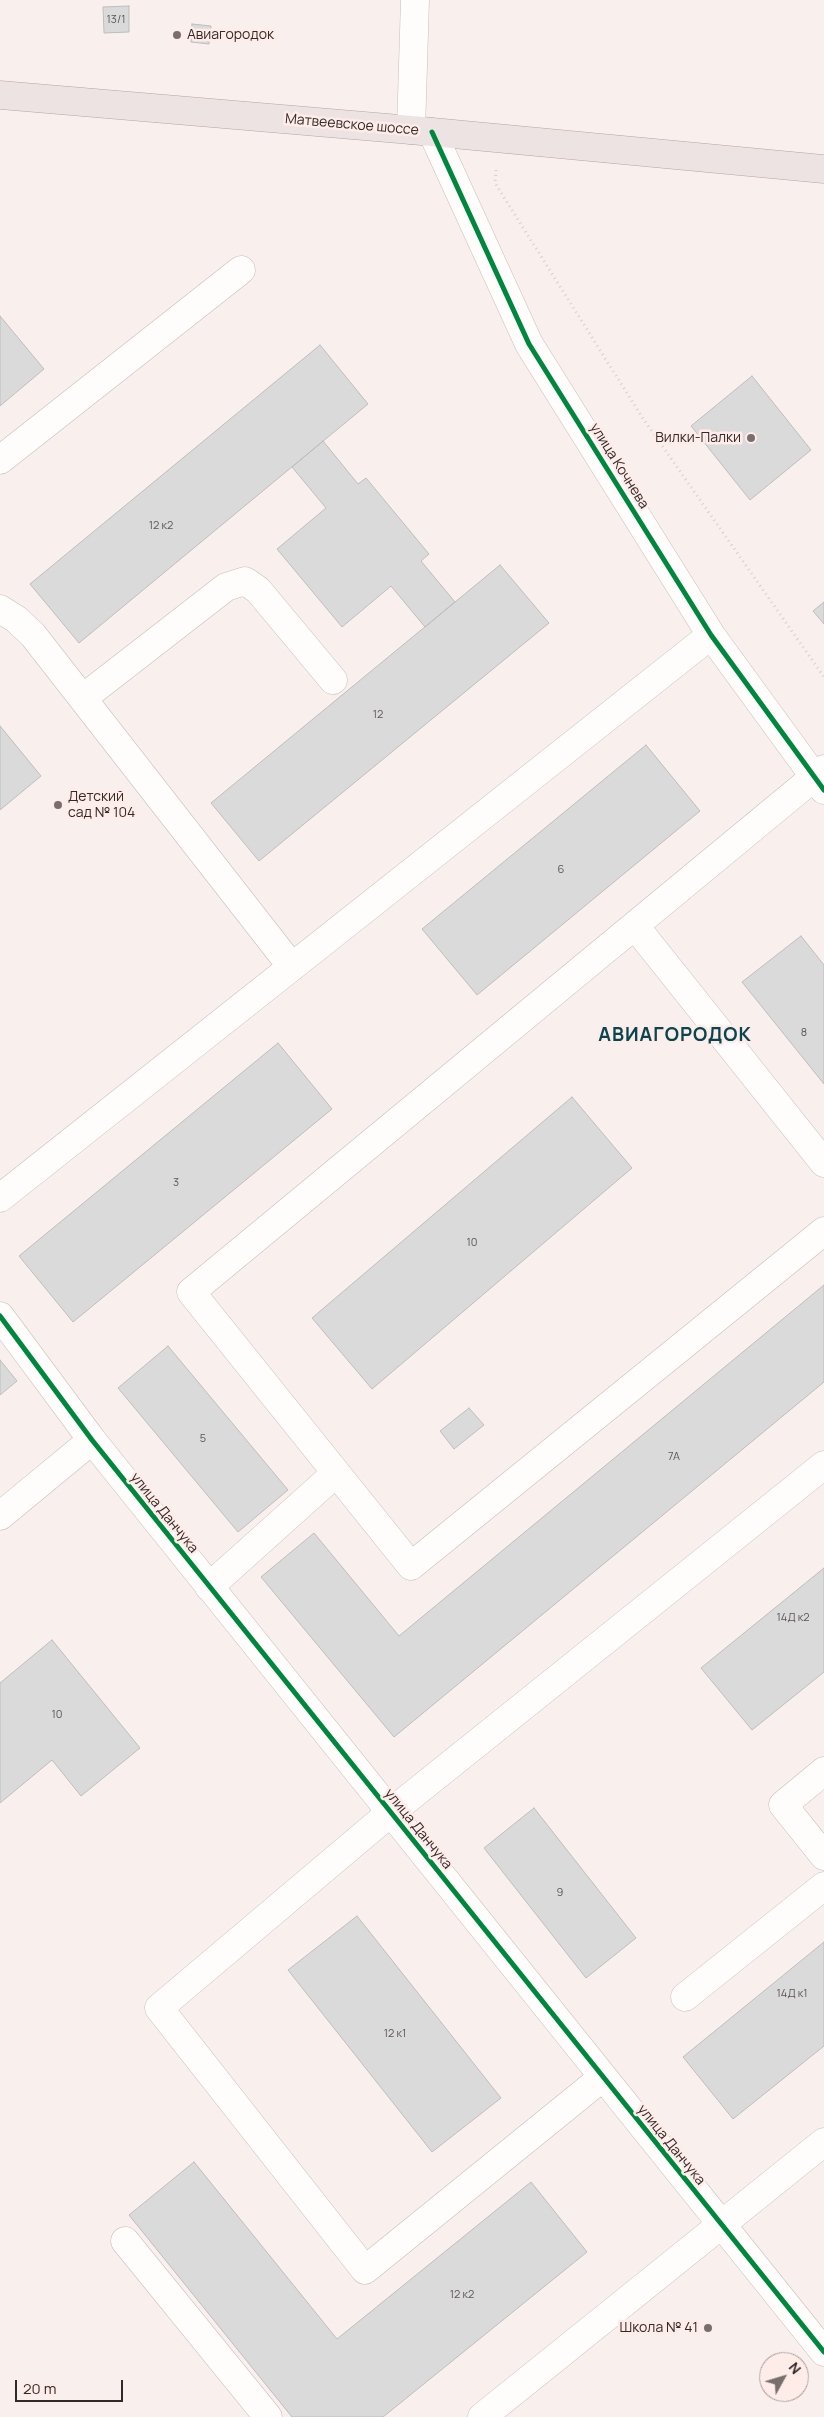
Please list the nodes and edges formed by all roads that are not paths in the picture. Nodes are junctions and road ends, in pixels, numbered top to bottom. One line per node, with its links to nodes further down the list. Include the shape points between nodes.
1 (415, 0): 3 (street)
2 (0, 95): 3 (main road, Матвеевское шоссе)
3 (422, 131): 4 (main road, Матвеевское шоссе); 8 (street, улица Кочнева, via 529,344)
4 (824, 170)
5 (242, 270): 6 (street)
6 (0, 460)
7 (0, 609): 10 (street, via 33,635)
8 (711, 636): 11 (street, улица Кочнева); 13 (street)
9 (333, 680): 10 (street, via 258,590 245,581 226,587)
10 (83, 698): 13 (street)
11 (821, 779): 12 (street)
12 (635, 926): 14 (street); 20 (street, via 191,1292)
13 (292, 967): 15 (street)
14 (824, 1163)
15 (0, 1198)
16 (824, 1231): 20 (street, via 411,1566)
17 (0, 1316): 18 (street, улица Данчука)
18 (92, 1440): 21 (street); 22 (street, улица Данчука)
19 (824, 1465): 24 (street)
20 (336, 1473): 22 (street)
21 (0, 1516)
22 (209, 1587): 24 (street, улица Данчука)
23 (824, 1771): 25 (street, via 783,1805)
24 (390, 1813): 28 (street, улица Данчука); 28 (street, via 159,2008 365,2270)
25 (824, 1856)
26 (824, 1886): 27 (street)
27 (685, 1997)
28 (603, 2077): 30 (street, улица Данчука)
29 (824, 2142): 30 (street)
30 (721, 2225): 32 (street, улица Данчука); 33 (street)
31 (125, 2241): 34 (street)
32 (824, 2352)
33 (485, 2416)
34 (268, 2417)

